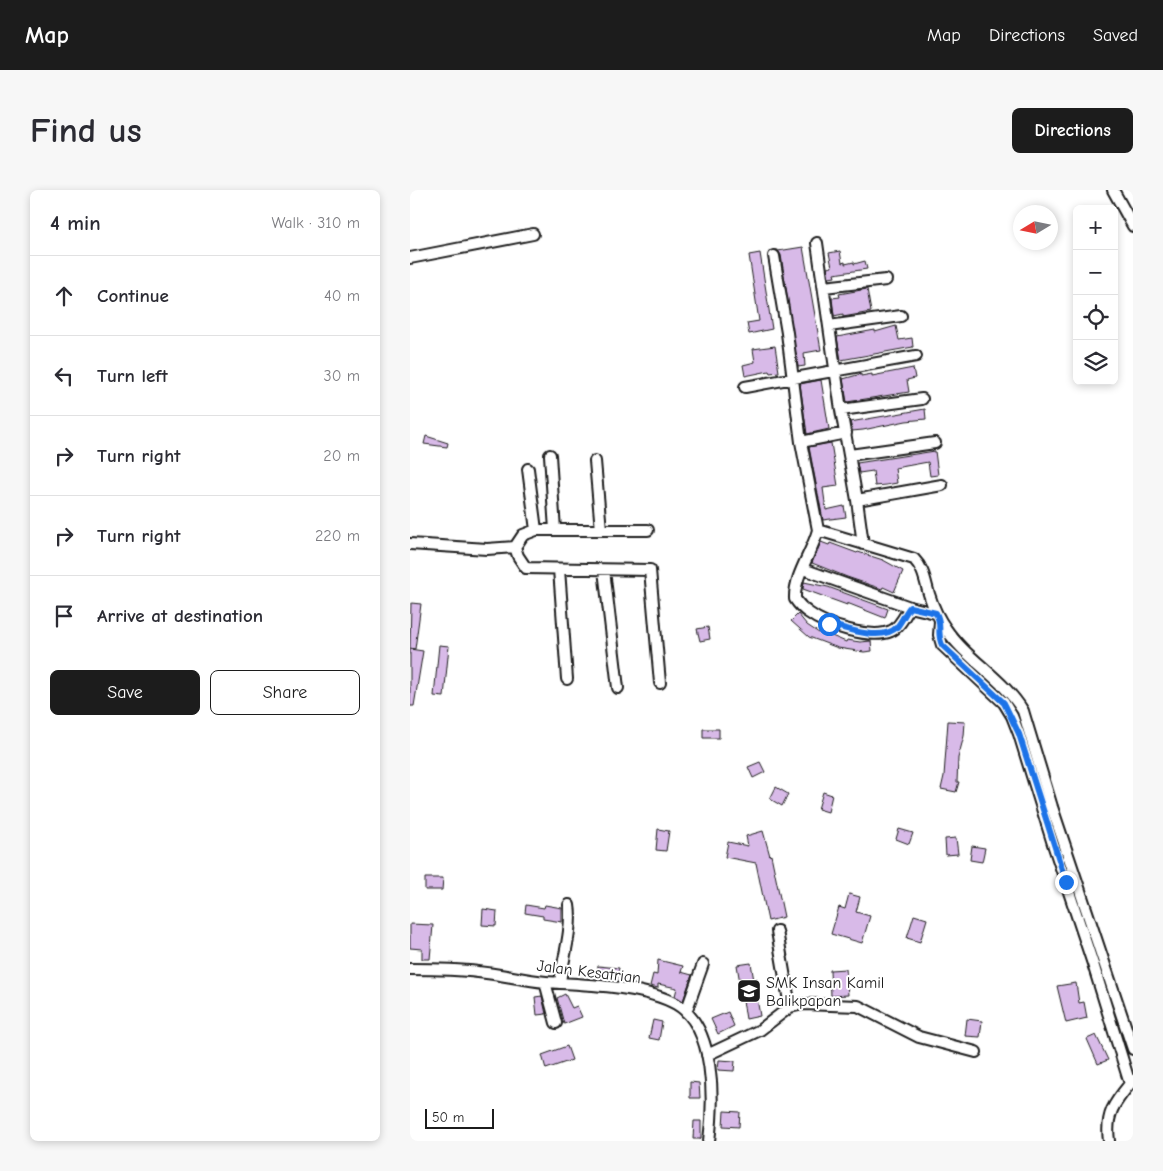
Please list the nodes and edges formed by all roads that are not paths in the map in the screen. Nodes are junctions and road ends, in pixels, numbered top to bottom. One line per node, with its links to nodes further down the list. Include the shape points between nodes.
1 (1113, 190): 2 (street)
2 (1133, 226)
3 (533, 234): 6 (street)
4 (817, 243): 8 (street)
5 (774, 256): 13 (street)
6 (410, 258)
7 (886, 280): 8 (street)
8 (824, 286): 10 (street)
9 (902, 316): 10 (street)
10 (829, 326): 12 (street)
11 (916, 356): 12 (street)
12 (836, 371): 13 (street); 16 (street)
13 (792, 378): 14 (street); 18 (street)
14 (745, 387)
15 (922, 399): 16 (street)
16 (841, 410): 17 (street)
17 (846, 433): 18 (street); 21 (street)
18 (801, 442): 30 (street)
19 (935, 443): 21 (street)
20 (550, 455): 27 (street)
21 (850, 455): 25 (street)
22 (595, 461): 28 (street)
23 (528, 469): 26 (street)
24 (942, 486): 25 (street)
25 (857, 500): 32 (street)
26 (536, 530): 27 (street); 33 (street, via 523,535)
27 (555, 530): 28 (street)
28 (601, 530): 29 (street)
29 (648, 530)
30 (818, 530): 32 (street); 35 (street)
31 (410, 544): 33 (street, via 487,549)
32 (862, 544): 38 (street, via 914,559 924,573)
33 (515, 546): 34 (street, via 526,568)
34 (559, 569): 36 (street); 39 (street)
35 (803, 569): 37 (street); 37 (street, via 795,599 810,614 829,624 881,634 897,627)
36 (604, 570): 40 (street, via 650,570); 41 (street)
37 (910, 607): 38 (street)
38 (938, 617): 51 (street, via 952,638 1005,687 1023,711); 54 (street, via 942,645 1004,703 1019,734)
39 (567, 679)
40 (660, 683)
41 (618, 688)
42 (569, 905): 47 (street)
43 (777, 931): 48 (street)
44 (703, 964): 49 (street)
45 (410, 968): 46 (street, Jalan Kesatrian, via 478,972)
46 (546, 982): 47 (street, Jalan Kesatrian); 50 (street)
47 (560, 982): 49 (street, Jalan Kesatrian, via 657,996)
48 (790, 1007): 52 (street, via 803,1004 858,1006 919,1037); 53 (street, via 760,1030)
49 (686, 1012): 53 (street, Jalan Kesatrian, via 701,1036)
50 (556, 1022)
51 (1133, 1049)
52 (976, 1052)
53 (707, 1055): 55 (street, Jalan Kesatrian, via 712,1105)
54 (1132, 1082): 56 (street, via 1108,1117)
55 (709, 1141)
56 (1109, 1141)

